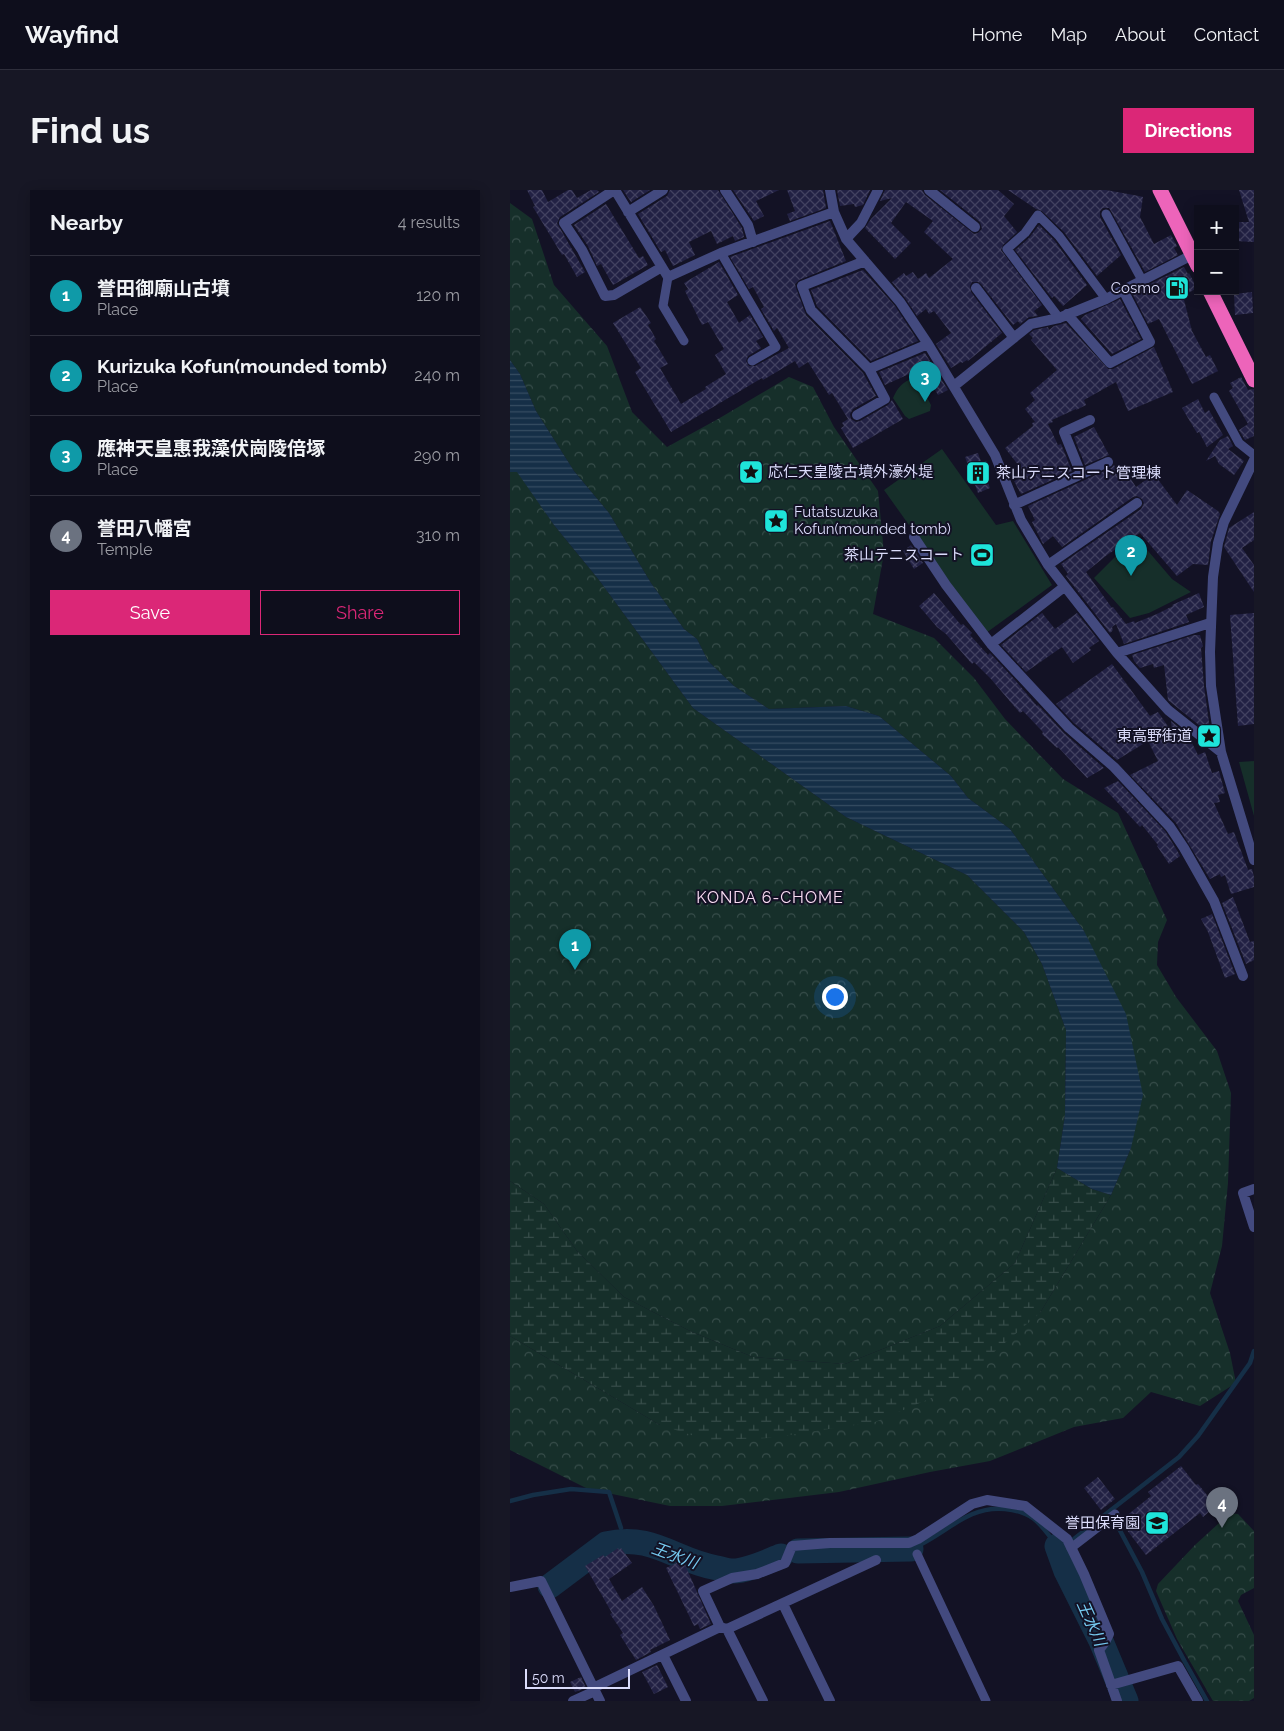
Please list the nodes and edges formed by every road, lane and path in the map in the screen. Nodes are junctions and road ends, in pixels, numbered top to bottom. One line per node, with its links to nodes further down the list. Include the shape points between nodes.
1 (614, 190): 8 (street); 18 (street, via 564,223 605,296 614,295)
2 (663, 190): 8 (street)
3 (725, 190): 13 (street, via 748,225)
4 (830, 190): 9 (street)
5 (878, 190): 12 (street, via 861,223)
6 (929, 190): 11 (street)
7 (1160, 190): 15 (highway)
8 (628, 212): 18 (street)
9 (834, 212): 12 (street); 13 (street)
10 (1106, 214): 20 (lane)
11 (975, 227)
12 (846, 239): 17 (street)
13 (752, 242): 14 (street)
14 (721, 253): 19 (street); 29 (lane, via 776,347)
15 (1194, 258)
16 (1194, 260): 20 (street)
17 (865, 261): 28 (street, via 900,302); 30 (street, via 802,286 811,310)
18 (662, 267): 19 (street)
19 (668, 277): 27 (lane, via 663,306)
20 (1142, 280): 22 (street)
21 (976, 288): 26 (street)
22 (1123, 290): 24 (street); 25 (street, via 1150,342 1110,363)
23 (1212, 295): 31 (highway)
24 (1106, 299): 25 (street); 25 (lane, via 1059,236 1038,215 1025,234 1007,249)
25 (1063, 316): 26 (street, via 1031,324)
26 (1014, 338): 32 (street)
27 (684, 342)
28 (928, 344): 30 (street); 32 (street)
29 (752, 361)
30 (870, 369): 34 (street, via 885,399)
31 (1254, 380)
32 (954, 386): 41 (street, via 995,455)
33 (1214, 397): 36 (lane, via 1239,443)
34 (857, 415)
35 (1090, 420): 39 (street, via 1064,432)
36 (1254, 455)
37 (1254, 460): 45 (street, via 1222,529 1213,577)
38 (1108, 462): 39 (street)
39 (1081, 474): 41 (street)
40 (1137, 502): 43 (street)
41 (1014, 505): 43 (street)
42 (914, 537): 46 (street)
43 (1048, 565): 44 (street)
44 (1064, 587): 46 (street); 47 (street)
45 (1210, 622): 47 (street); 48 (street, via 1211,686)
46 (991, 644): 50 (street, via 1068,728 1114,767 1170,827 1214,901)
47 (1117, 653): 48 (street, via 1168,710)
48 (1221, 752): 49 (street)
49 (1254, 860)
50 (1243, 976)
51 (1254, 1189): 52 (street, via 1243,1193)
52 (1254, 1227)
53 (1115, 1514): 54 (lane)
54 (1072, 1548): 59 (street, via 1066,1539 1025,1506 987,1500 972,1504 909,1543 792,1546 785,1563 757,1574 732,1578 703,1591); 61 (street, via 1109,1634 1098,1650)
55 (917, 1554): 68 (lane)
56 (876, 1560): 58 (street)
57 (510, 1587): 62 (street, via 541,1581)
58 (783, 1604): 59 (street); 67 (street)
59 (724, 1628): 60 (street); 66 (street)
60 (663, 1655): 62 (street); 65 (street)
61 (1117, 1683): 69 (street); 70 (street, via 1178,1666)
62 (594, 1689): 63 (street); 64 (street)
63 (573, 1701)
64 (600, 1701)
65 (686, 1701)
66 (763, 1701)
67 (830, 1701)
68 (986, 1701)
69 (1117, 1701)
70 (1198, 1701)

